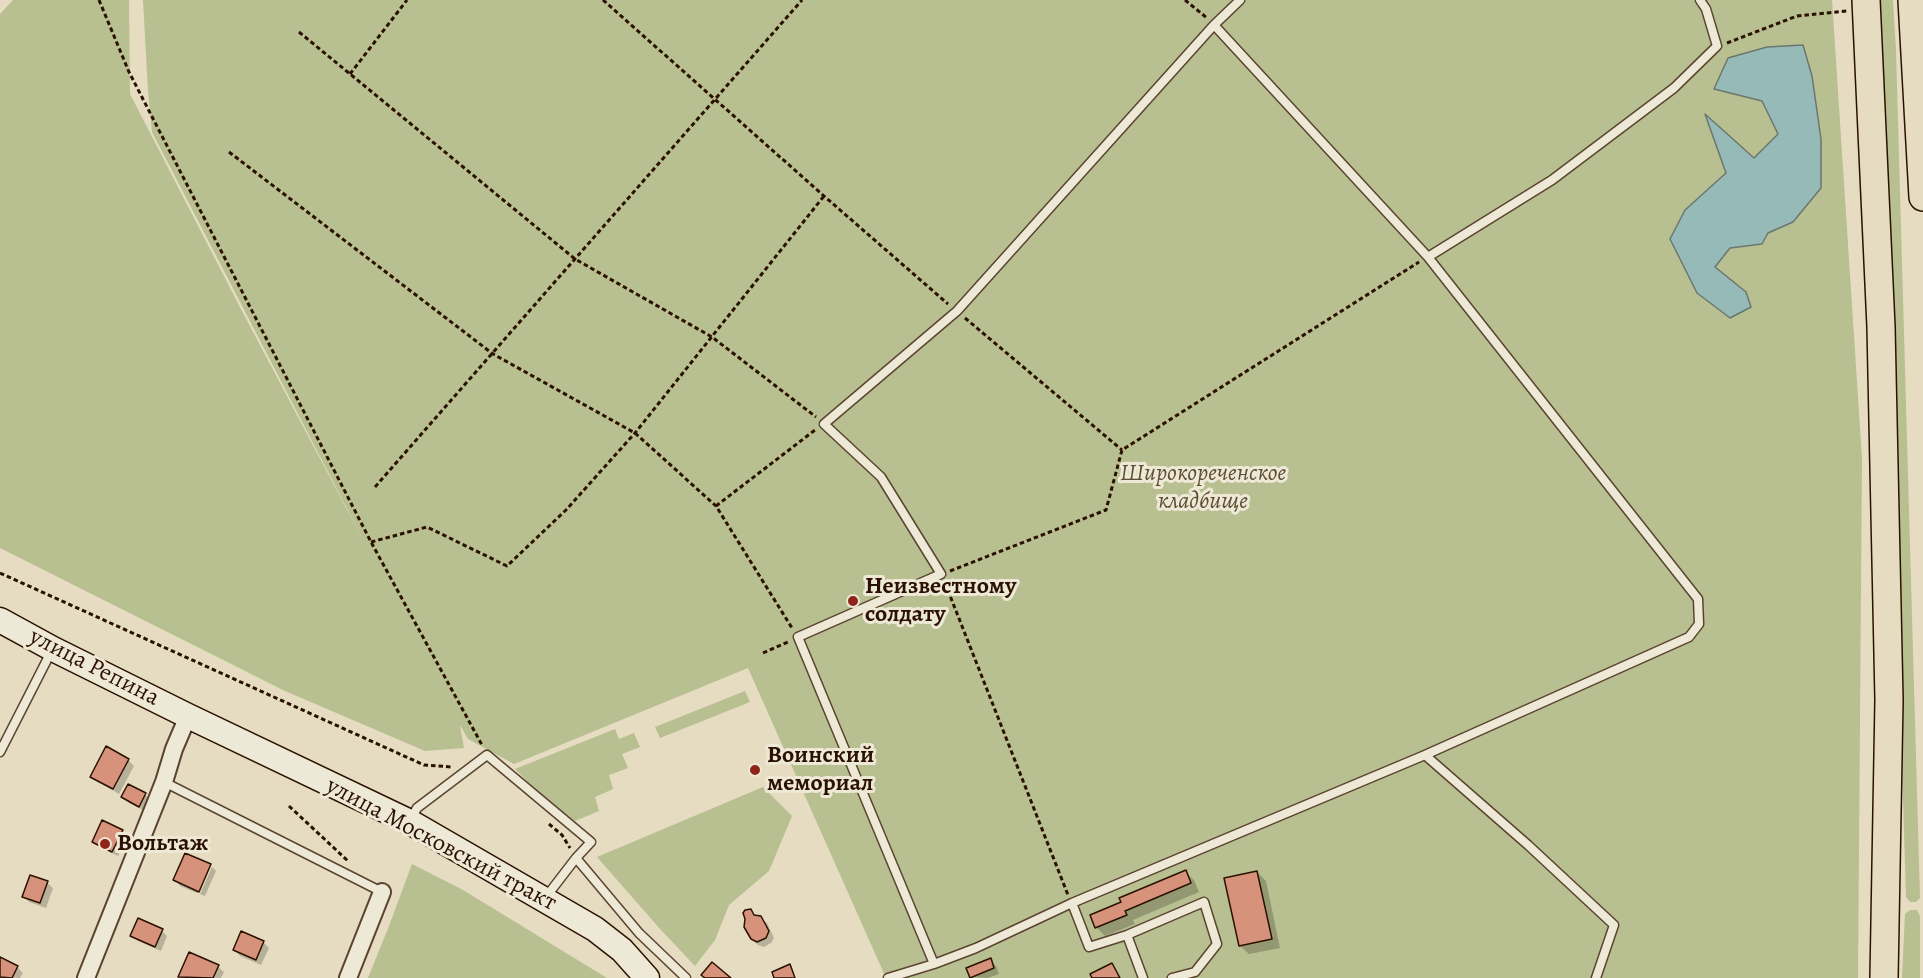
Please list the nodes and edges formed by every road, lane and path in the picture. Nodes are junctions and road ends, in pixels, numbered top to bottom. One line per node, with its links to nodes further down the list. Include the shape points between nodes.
1 (99, 0): 28 (path, via 129,72)
2 (407, 0): 13 (path)
3 (603, 0): 14 (path)
4 (802, 0): 14 (path)
5 (1185, 0): 10 (path)
6 (1240, 0): 10 (lane)
7 (1700, 0): 12 (lane)
8 (1912, 0): 17 (main road)
9 (1867, 4): 12 (path, via 1797,16); 60 (main road, via 1881,327 1889,700)
10 (1214, 25): 18 (lane); 20 (lane)
11 (299, 32): 13 (path)
12 (1717, 46): 18 (lane, via 1674,88 1552,180)
13 (350, 74): 19 (path)
14 (714, 99): 16 (path); 19 (path)
15 (229, 152): 22 (path)
16 (824, 196): 20 (path); 21 (path)
17 (1923, 197)
18 (1428, 256): 25 (path); 38 (lane, via 1698,599 1700,624 1689,637)
19 (575, 259): 21 (path); 22 (path)
20 (957, 311): 23 (lane); 25 (path)
21 (712, 337): 23 (path); 24 (path)
22 (493, 354): 24 (path); 26 (path)
23 (824, 424): 27 (path); 30 (lane, via 880,477)
24 (635, 433): 27 (path); 28 (path, via 566,510 507,566 426,527)
25 (1122, 450): 30 (path, via 1106,510)
26 (375, 487)
27 (716, 506): 32 (path)
28 (371, 542): 37 (path)
29 (0, 573): 39 (path, via 424,765)
30 (942, 574): 32 (lane); 48 (path)
31 (0, 620): 33 (main road, улица Репина)
32 (798, 637): 34 (path); 50 (lane)
33 (53, 649): 35 (main road, улица Репина); 36 (lane)
34 (763, 653)
35 (188, 716): 40 (street); 42 (main road, улица Московский тракт)
36 (0, 752)
37 (487, 755): 39 (lane); 44 (lane, via 591,842)
38 (1425, 755): 48 (lane); 59 (lane, via 1614,925)
39 (470, 769): 42 (lane, via 417,808)
40 (164, 782): 46 (lane); 52 (street)
41 (289, 806): 45 (path)
42 (410, 822): 47 (main road, улица Московский тракт)
43 (562, 835): 44 (path)
44 (576, 858): 47 (lane); 55 (lane, via 639,933)
45 (356, 869)
46 (382, 892): 53 (street)
47 (544, 900): 54 (main road, улица Московский тракт, via 595,929 622,950)
48 (1072, 903): 49 (lane, via 1089,947); 50 (lane)
49 (1127, 935): 51 (lane, via 1204,902 1217,944); 57 (lane)
50 (934, 964): 56 (lane)
51 (1196, 975): 58 (lane)
52 (86, 978)
53 (348, 978)
54 (647, 978)
55 (686, 978)
56 (888, 978)
57 (1143, 978)
58 (1172, 978)
59 (1596, 978)
60 (1884, 978)

